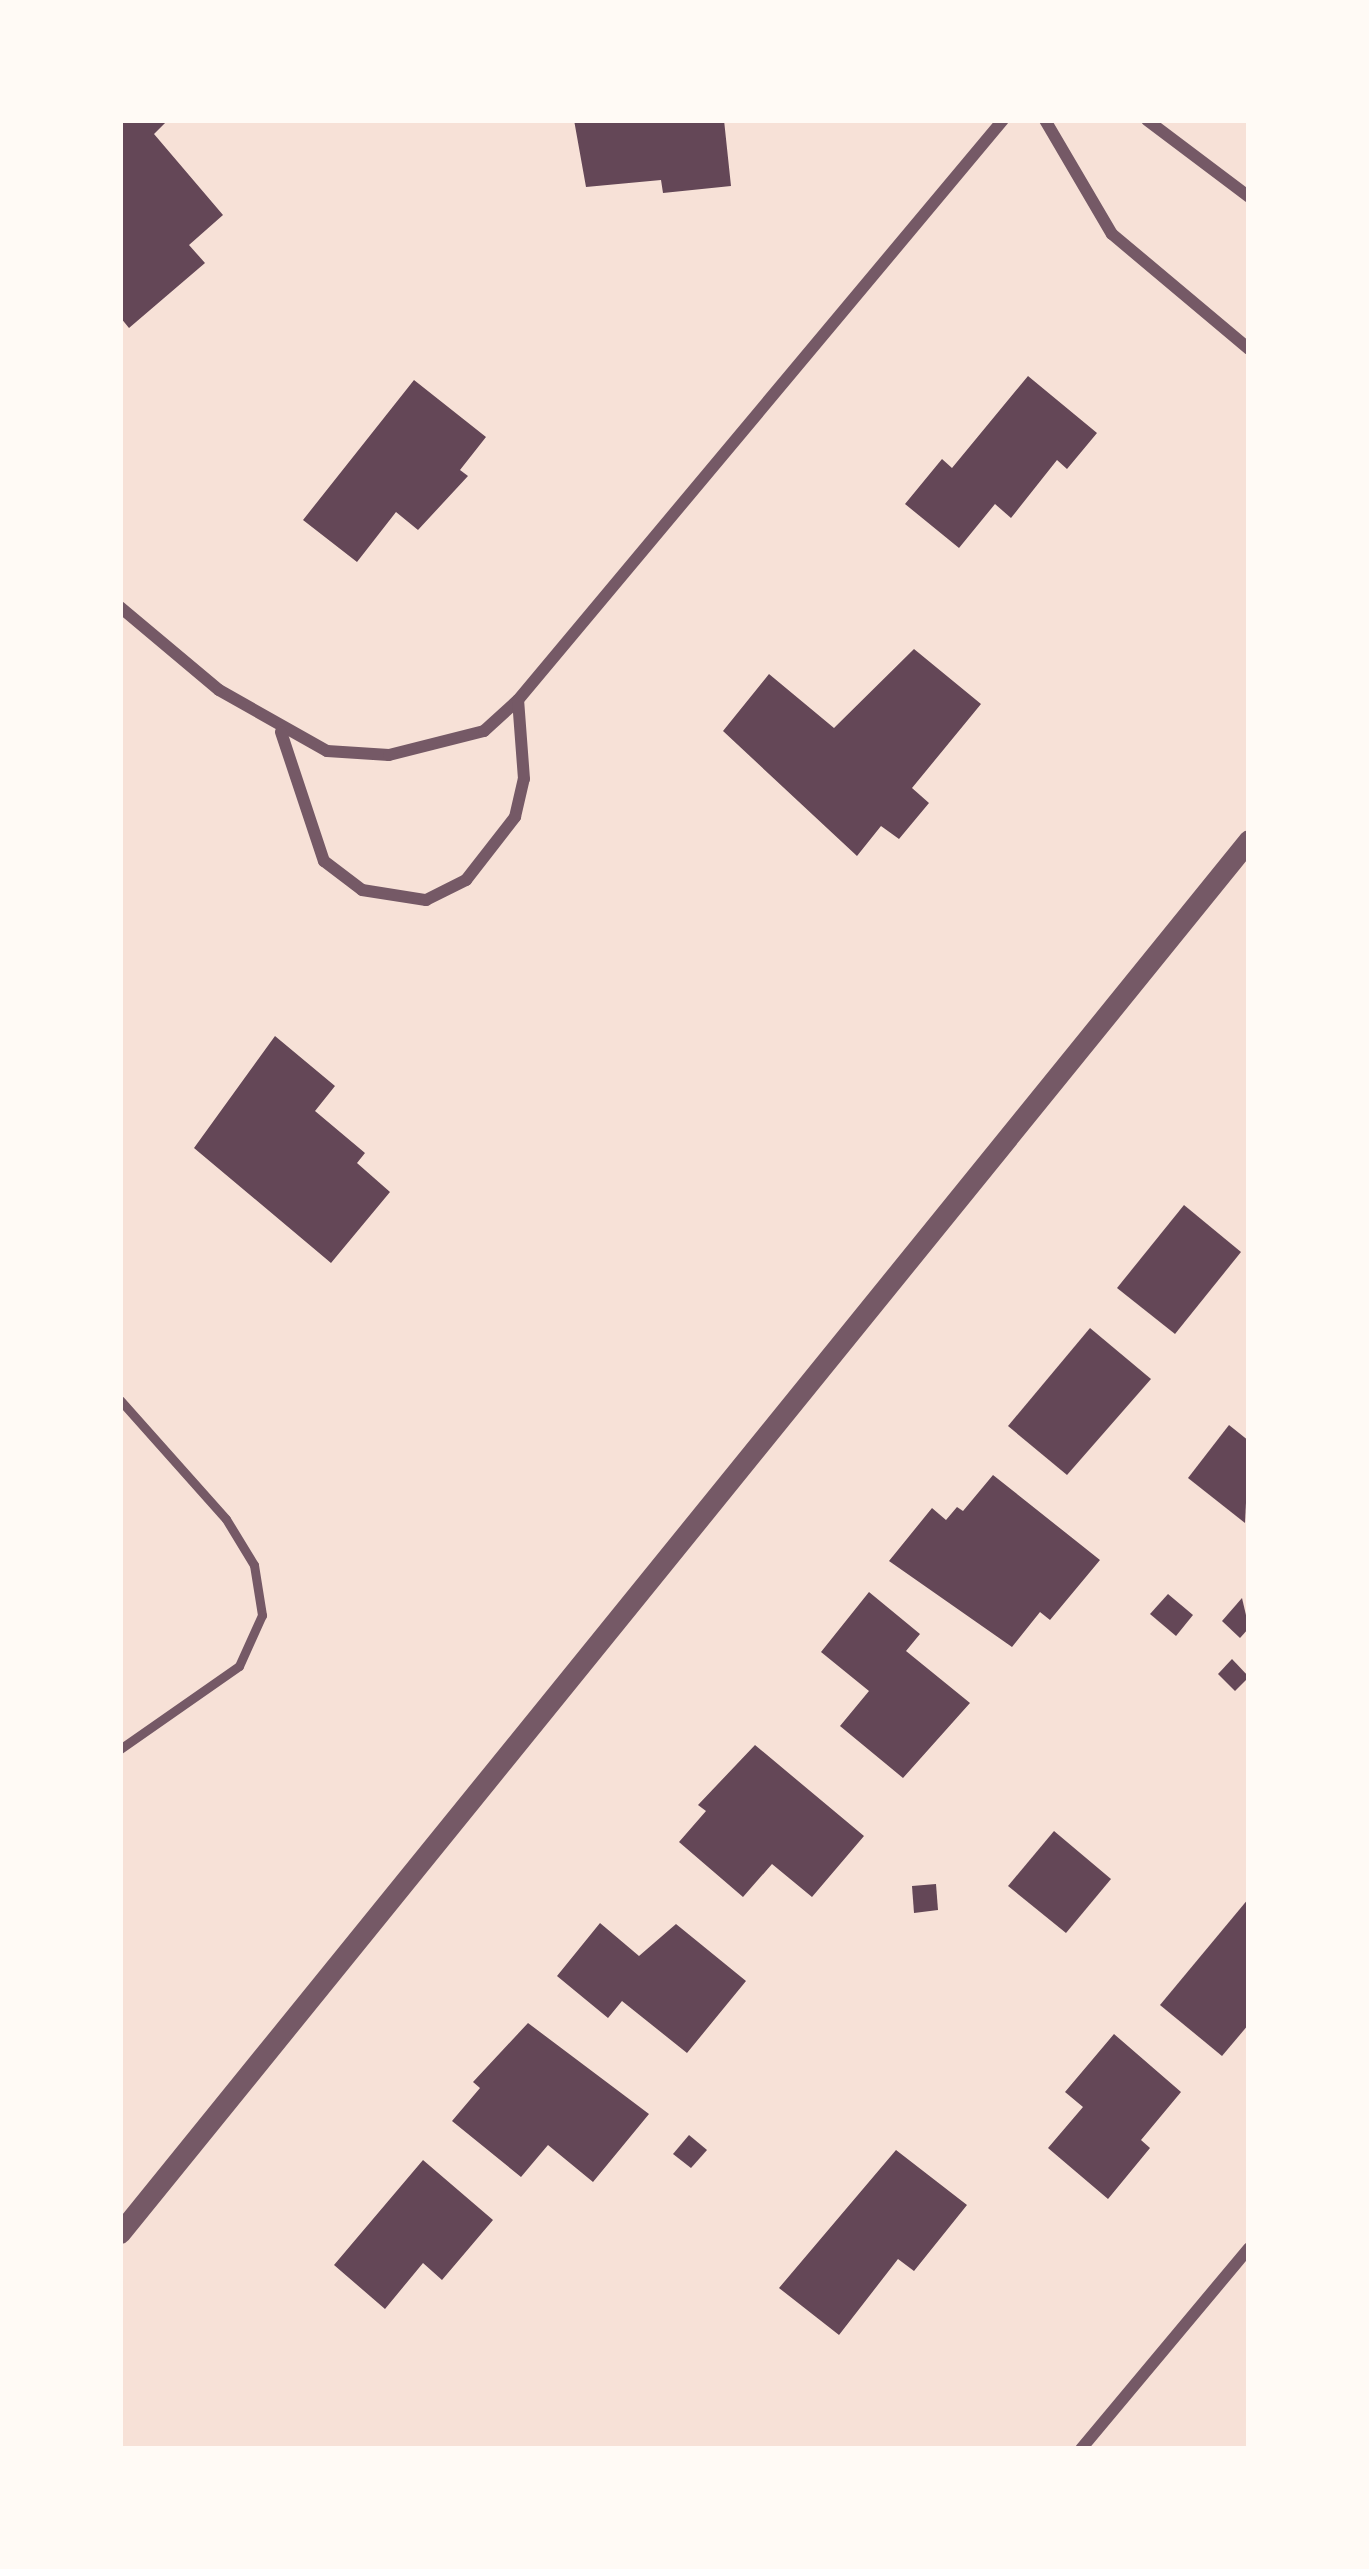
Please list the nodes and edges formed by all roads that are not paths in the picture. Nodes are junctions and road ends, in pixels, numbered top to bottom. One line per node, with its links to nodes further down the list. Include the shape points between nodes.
1 (1003, 120): 7 (street)
2 (1045, 120): 5 (street, via 1112,234)
3 (1147, 120): 4 (street)
4 (1249, 197)
5 (1249, 349)
6 (120, 607): 8 (street)
7 (518, 700): 8 (street, via 484,731 389,755 327,752); 8 (street, via 524,779 515,817 466,880 426,900 362,890 324,861)
8 (281, 732)
9 (1249, 840): 12 (street)
10 (120, 1400): 11 (lane, via 226,1519 254,1564 262,1616 238,1666)
11 (120, 1749)
12 (120, 2234)
13 (1249, 2248): 14 (street)
14 (1081, 2449)

